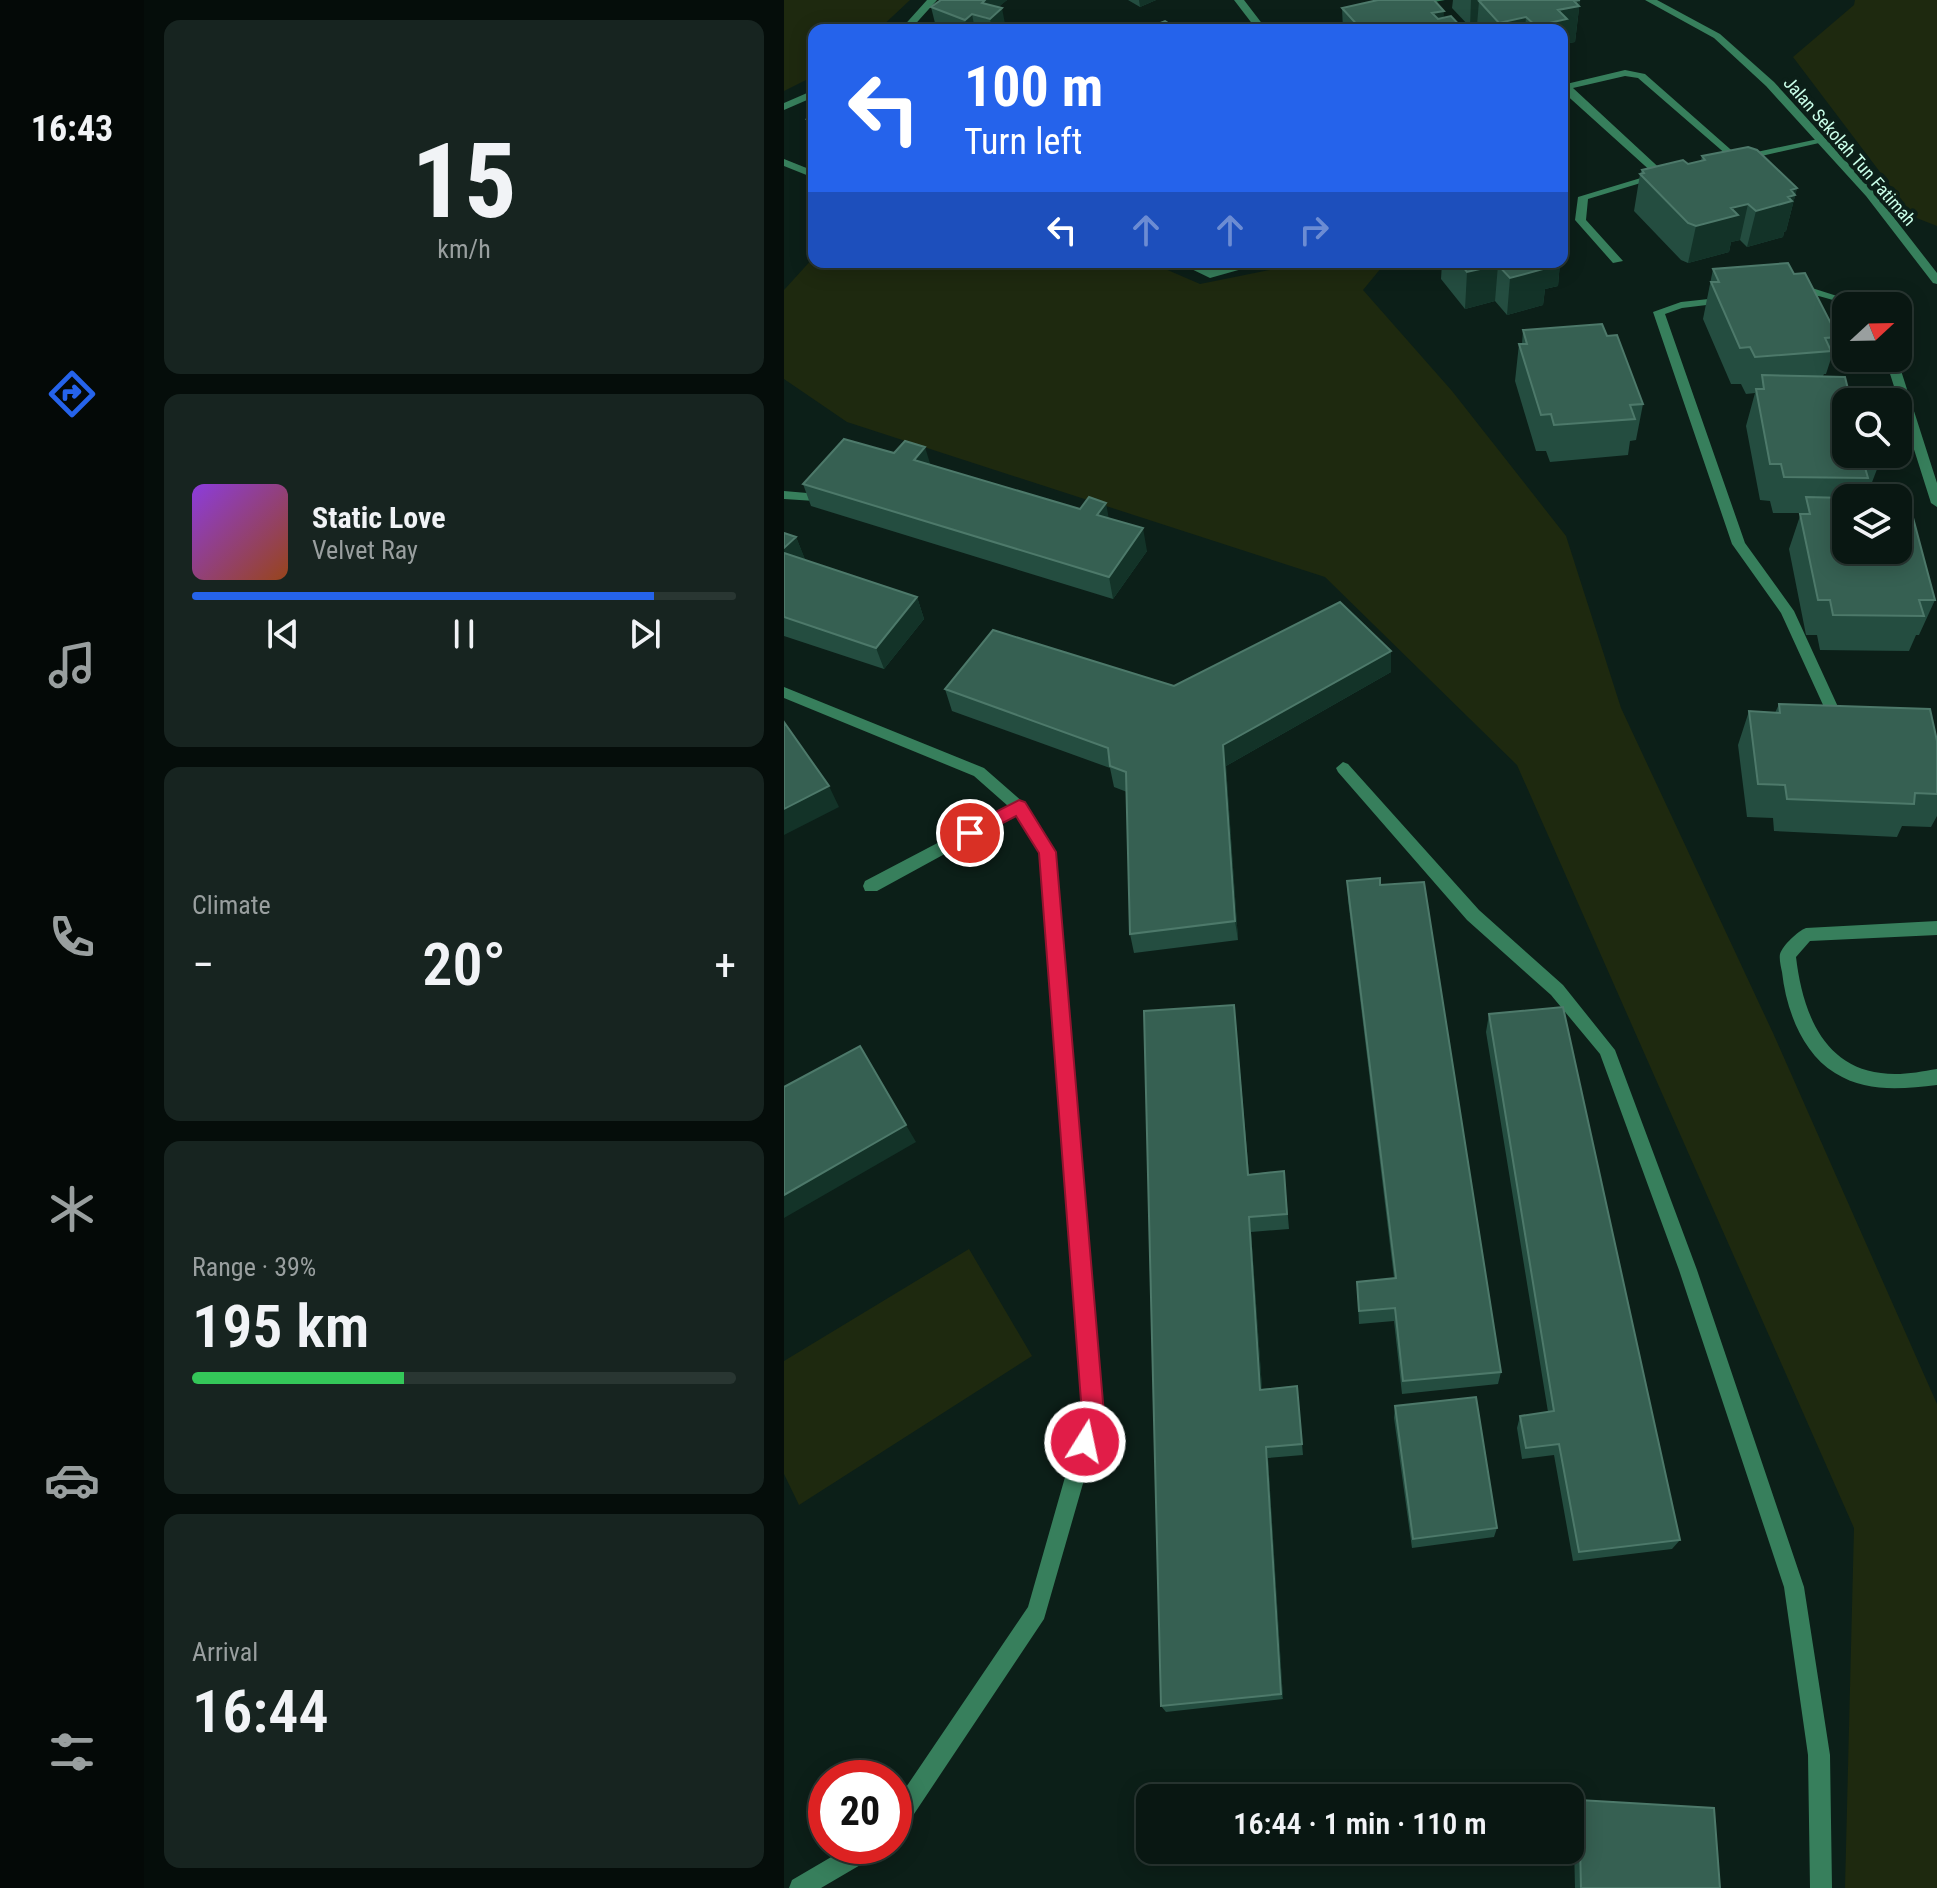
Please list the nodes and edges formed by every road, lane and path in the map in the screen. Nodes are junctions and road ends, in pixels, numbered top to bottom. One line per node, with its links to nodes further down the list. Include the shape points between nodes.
1 (932, 0): 6 (street)
2 (1239, 0): 7 (street)
3 (1394, 0): 4 (street)
4 (1440, 0)
5 (1650, 0): 12 (street, Jalan Sekolah Tun Fatimah, via 1717,36)
6 (910, 24)
7 (1257, 24)
8 (1568, 87): 13 (street, via 1625,73 1641,76)
9 (1568, 92): 18 (street)
10 (808, 96): 11 (street)
11 (784, 107)
12 (1823, 141): 13 (street); 22 (street, Jalan Sekolah Tun Fatimah)
13 (1735, 159): 15 (street)
14 (784, 162): 16 (street)
15 (1720, 162)
16 (808, 172)
17 (1677, 172): 18 (street)
18 (1662, 175): 19 (street, via 1583,197 1580,220)
19 (1617, 261)
20 (1195, 268): 21 (street, via 1210,275)
21 (1237, 268)
22 (1937, 281)
23 (1783, 294): 24 (street, via 1812,291)
24 (1832, 298)
25 (1739, 299): 31 (street, via 1659,312 1739,544 1787,611 1834,714)
26 (1895, 372): 29 (street)
27 (839, 468): 28 (street, via 810,498)
28 (784, 495)
29 (1937, 503)
30 (784, 692): 33 (street, via 979,772)
31 (1863, 715)
32 (1343, 768): 40 (street, via 1473,915 1557,990 1607,1050 1688,1270 1794,1587 1819,1755)
33 (1019, 807): 34 (street); 37 (street, via 1048,852 1093,1414 1037,1612)
34 (871, 886)
35 (1937, 928): 36 (street, via 1806,935 1788,955 1796,1011 1821,1053 1854,1076 1882,1081)
36 (1937, 1077)
37 (912, 1797)
38 (841, 1864): 39 (street)
39 (800, 1888)
40 (1821, 1888)

